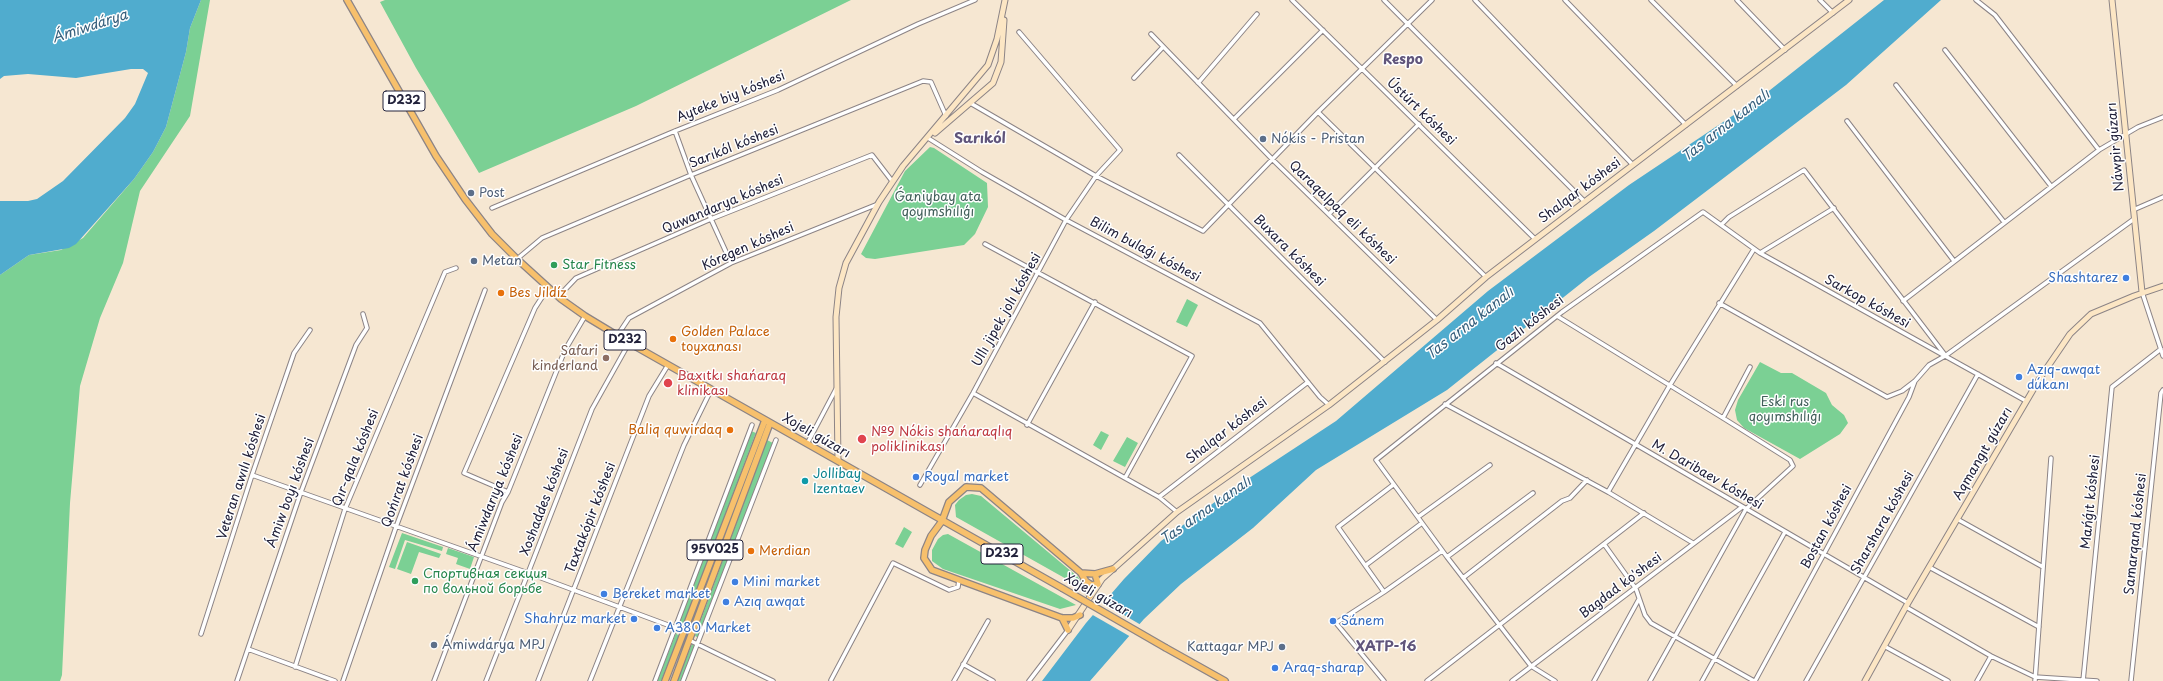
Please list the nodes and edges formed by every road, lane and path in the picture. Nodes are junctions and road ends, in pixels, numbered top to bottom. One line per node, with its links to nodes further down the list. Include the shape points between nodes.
1 (347, 0): 68 (main road, Xojeli gúzarı / D232, via 436,156 465,200 492,234)
2 (975, 0): 38 (street, Ayteke biy kóshesi, via 778,90)
3 (1005, 0): 15 (street)
4 (1292, 0): 19 (street, Ústúrt kóshesi)
5 (1384, 0): 18 (street)
6 (1432, 0): 18 (street)
7 (1475, 0): 44 (street)
8 (1565, 0): 37 (street)
9 (1652, 0): 29 (street)
10 (1737, 0): 23 (street)
11 (1820, 0): 17 (street)
12 (1849, 0): 17 (street, Shalqar kóshesi)
13 (1976, 0): 41 (street, via 1995,15)
14 (2112, 0): 39 (street, Náwpir gúzarı)
15 (1004, 11): 30 (street, via 1004,46 998,75 994,84); 32 (street, via 988,65)
16 (1257, 14): 27 (street)
17 (1833, 14): 23 (street, Shalqar kóshesi)
18 (1408, 24): 25 (street); 51 (street)
19 (1323, 30): 25 (street, Ústúrt kóshesi); 34 (street)
20 (1019, 32): 47 (street, Ullı jipek jolı kóshesi, via 1120,150)
21 (1151, 34): 22 (street, Qaraqalpaq eli kóshesi)
22 (1163, 47): 26 (street); 27 (street, Qaraqalpaq eli kóshesi)
23 (1785, 50): 29 (street, Shalqar kóshesi)
24 (1944, 50): 49 (street)
25 (1362, 69): 31 (street); 36 (street, Ústúrt kóshesi)
26 (1134, 78)
27 (1198, 83): 34 (street, Qaraqalpaq eli kóshesi)
28 (1896, 85): 62 (street)
29 (1737, 86): 37 (street, Shalqar kóshesi)
30 (972, 104): 40 (street); 47 (street)
31 (1318, 112): 43 (street); 45 (street)
32 (946, 116): 40 (street); 46 (street, Sarıkól kóshesi, via 931,82 923,82)
33 (2163, 117): 39 (street)
34 (1234, 119): 43 (street, Qaraqalpaq eli kóshesi)
35 (1848, 121): 69 (street)
36 (1419, 124): 45 (street); 64 (street, Ústúrt kóshesi)
37 (1686, 125): 44 (street, Shalqar kóshesi)
38 (675, 131): 46 (street); 54 (street, Ayteke biy kóshesi)
39 (2126, 134): 41 (street); 56 (street, Náwpir gúzarı)
40 (928, 138): 48 (street); 61 (street, Bilim bulaǵı kóshesi)
41 (2099, 150): 49 (street)
42 (1179, 155): 53 (street, Buxara kóshesi)
43 (1273, 160): 53 (street); 58 (street, Qaraqalpaq eli kóshesi)
44 (1633, 165): 51 (street, Shalqar kóshesi)
45 (1374, 168): 58 (street); 73 (street)
46 (691, 175): 59 (street); 68 (street, Sarıkól kóshesi, via 542,238)
47 (1096, 176): 53 (street, via 1203,231); 61 (street, Ullı jipek jolı kóshesi)
48 (892, 182): 52 (street); 59 (street, Quwandarya kóshesi, via 872,155)
49 (2051, 186): 62 (street)
50 (2163, 197): 56 (street)
51 (1585, 202): 64 (street, Shalqar kóshesi)
52 (878, 204): 70 (street, Kóregen kóshesi); 100 (street, via 846,263 839,288 836,317)
53 (1229, 205): 92 (street, Buxara kóshesi)
54 (492, 208)
55 (1834, 208): 63 (street, via 1804,170 1729,217); 67 (street); 79 (street)
56 (2133, 210): 60 (street, Náwpir gúzarı)
57 (1703, 212): 63 (street, Sarkop kóshesi); 84 (street, Gazlı kóshesi)
58 (1330, 214): 85 (street, Qaraqalpaq eli kóshesi)
59 (711, 219): 70 (street); 78 (street, Quwandarya kóshesi, via 576,278)
60 (2134, 219): 77 (street, Náwpir gúzarı); 90 (street)
61 (1066, 220): 72 (street, Ullı jipek jolı kóshesi); 98 (street, Bilim bulaǵı kóshesi, via 1260,324)
62 (2004, 222): 69 (street)
63 (1721, 225): 66 (street, Sarkop kóshesi)
64 (1535, 239): 73 (street, Shalqar kóshesi)
65 (984, 244): 72 (street)
66 (1754, 249): 67 (street, Sarkop kóshesi); 81 (street)
67 (1760, 253): 90 (street, Sarkop kóshesi)
68 (517, 259): 75 (main road, Xojeli gúzarı / D232)
69 (1954, 261): 79 (street)
70 (730, 263): 87 (street, Kóregen kóshesi, via 629,318)
71 (456, 268): 128 (street, Qır-qala kóshesi, via 445,272)
72 (1039, 272): 80 (street); 103 (street, Ullı jipek jolı kóshesi)
73 (1486, 277): 85 (street, Shalqar kóshesi)
74 (2163, 286): 77 (street, Aqmangıt gúzarı)
75 (548, 288): 78 (main road, Xojeli gúzarı / D232); 123 (street, via 535,308 464,473)
76 (485, 290): 135 (street, Qońırat kóshesi)
77 (2142, 292): 89 (street); 104 (street, Aqmangıt gúzarı, via 2092,314 2077,326)
78 (558, 296): 83 (main road, Xojeli gúzarı / D232)
79 (1903, 301): 90 (street, via 1939,344)
80 (1095, 302): 110 (street); 118 (street, via 1192,356)
81 (1719, 302): 97 (street, via 1887,397 1902,391); 99 (street)
82 (363, 314): 122 (street, Ámiw boyı kóshesi, via 366,328 356,345)
83 (585, 316): 87 (main road, Xojeli gúzarı / D232); 123 (street, Ámiwdarıya kóshesi, via 565,350)
84 (1557, 316): 93 (street, Gazlı kóshesi); 99 (street)
85 (1437, 320): 92 (street, Shalqar kóshesi)
86 (310, 330): 117 (street, Veteran awılı kóshesi, via 294,353)
87 (617, 336): 88 (main road, Xojeli gúzarı / D232)
88 (629, 343): 94 (main road, Xojeli gúzarı / D232); 147 (street, Xoshaddes kóshesi, via 592,409)
89 (2161, 349): 91 (street); 211 (street, Mańǵıt kóshesi, via 2112,387)
90 (1945, 356): 96 (street, Sarkop kóshesi); 97 (street, via 1929,365)
91 (2163, 356)
92 (1385, 362): 106 (street, Shalqar kóshesi)
93 (1496, 363): 105 (street, Gazlı kóshesi); 113 (street, M. Daribaev kóshesi)
94 (668, 365): 101 (main road, Xojeli gúzarı / D232); 156 (street, Taxtakópir kóshesi, via 649,396)
95 (1750, 367): 107 (street)
96 (1978, 374): 104 (street, Sarkop kóshesi); 151 (street, Sharshara kóshesi)
97 (1914, 381): 140 (street, Bostan kóshesi, via 1909,397)
98 (1308, 382): 106 (street, Bilim bulaǵı kóshesi); 126 (street, Shalqar kóshesi)
99 (1670, 385): 107 (street); 113 (street)
100 (836, 389): 112 (street); 115 (street)
101 (711, 390): 108 (main road, Xojeli gúzarı / D232); 161 (street, via 684,445)
102 (2163, 390): 213 (street, Samarqand kóshesi)
103 (973, 393): 110 (street); 120 (street, Ullı jipek jolı kóshesi)
104 (2026, 401): 132 (street, Aqmangıt gúzarı)
105 (1445, 404): 119 (street); 121 (street, Gazlı kóshesi, via 1376,460)
106 (1329, 405): 129 (street, Shalqar kóshesi)
107 (1723, 418): 127 (street, via 1790,460 1793,466)
108 (768, 421): 112 (main road, Xojeli gúzarı / D232); 169 (main road, 95V025); 172 (main road, 95V025)
109 (752, 424): 167 (street)
110 (1027, 425): 118 (street)
111 (776, 440): 173 (street)
112 (807, 444): 115 (main road, Xojeli gúzarı / D232)
113 (1634, 445): 124 (street); 127 (street, M. Daribaev kóshesi)
114 (2051, 458): 145 (street)
115 (838, 461): 133 (main road, Xojeli gúzarı / D232)
116 (1490, 465): 131 (street)
117 (252, 475): 122 (street); 170 (street, Veteran awılı kóshesi)
118 (1125, 478): 126 (street)
119 (1587, 480): 124 (street); 150 (street, via 1570,498 1562,501)
120 (920, 485)
121 (1393, 485): 131 (street); 143 (street, via 1338,527)
122 (301, 492): 128 (street); 175 (street, Ámiw boyı kóshesi)
123 (508, 492): 141 (street, Ámiwdarıya kóshesi)
124 (1608, 492): 130 (street)
125 (1533, 493): 142 (street)
126 (1160, 497): 129 (street)
127 (1744, 508): 136 (street, M. Daribaev kóshesi); 137 (street, Bagdad ko'shesi); 171 (street)
128 (346, 509): 135 (street); 180 (street, Qır-qala kóshesi)
129 (1177, 512): 146 (street, Shalqar kóshesi)
130 (1644, 513): 137 (street); 138 (street)
131 (1418, 517): 134 (street)
132 (1957, 519): 144 (street, Aqmangıt gúzarı); 145 (street)
133 (942, 521): 148 (main road, via 949,502 959,491 966,487 981,488); 152 (main road, via 927,542 924,558 932,570); 198 (main road, Xojeli gúzarı / D232, bridge)
134 (1422, 523): 139 (street); 143 (street)
135 (396, 527): 141 (street); 185 (street, Qońırat kóshesi)
136 (1785, 532): 140 (street, M. Daribaev kóshesi); 177 (street)
137 (1693, 543): 155 (street, Bagdad ko'shesi)
138 (1604, 544): 155 (street); 165 (street)
139 (1442, 551): 142 (street); 157 (street)
140 (1824, 554): 151 (street, M. Daribaev kóshesi); 206 (street, Bostan kóshesi)
141 (481, 556): 147 (street); 186 (street, Ámiwdarıya kóshesi)
142 (1447, 557): 150 (street)
143 (1366, 565): 157 (street)
144 (1929, 567): 160 (street, Aqmangıt gúzarı); 166 (street)
145 (2043, 568): 166 (street)
146 (1113, 569): 149 (main road); 154 (street, Shalqar kóshesi)
147 (528, 573): 156 (street); 187 (street, Xoshaddes kóshesi)
148 (1081, 573): 149 (main road); 153 (main road)
149 (1095, 574): 154 (main road)
150 (1463, 578): 165 (street)
151 (1864, 578): 160 (street, M. Daribaev kóshesi); 207 (street, Sharshara kóshesi)
152 (959, 580): 163 (main road); 183 (street, via 958,587 949,590 893,563)
153 (1087, 582): 154 (main road, via 1090,585); 158 (main road)
154 (1098, 584): 158 (street, Shalqar kóshesi)
155 (1636, 589): 159 (street); 179 (street, Bagdad ko'shesi)
156 (573, 590): 161 (street); 188 (street, Taxtakópir kóshesi)
157 (1384, 592): 199 (street, via 1336,623)
158 (1090, 596): 162 (street, Shalqar kóshesi)
159 (1639, 599): 171 (street, via 1651,623); 203 (street)
160 (1907, 605): 174 (street, Aqmangıt gúzarı); 176 (street, M. Daribaev kóshesi)
161 (618, 606): 167 (street); 189 (street)
162 (1080, 615): 163 (main road); 168 (street, Shalqar kóshesi)
163 (1062, 618): 168 (main road)
164 (988, 621): 178 (street)
165 (1500, 626): 179 (street); 200 (street)
166 (2039, 627): 181 (street)
167 (676, 628): 169 (street); 190 (street)
168 (1068, 630): 197 (street)
169 (684, 631): 191 (main road, 95V025)
170 (201, 634)
171 (1674, 637): 177 (street); 204 (street)
172 (689, 640): 173 (street); 192 (main road, 95V025)
173 (698, 644): 193 (street); 194 (street)
174 (1884, 646): 208 (street, Aqmangıt gúzarı); 209 (street)
175 (248, 649): 180 (street); 184 (street, Ámiw boyı kóshesi)
176 (1992, 656): 181 (street, M. Daribaev kóshesi); 210 (street)
177 (1714, 659): 205 (street); 206 (street)
178 (964, 664): 195 (street); 196 (street)
179 (1531, 666): 201 (street, Bagdad ko'shesi); 202 (street)
180 (295, 667): 182 (street)
181 (2035, 679): 211 (street, M. Daribaev kóshesi)
182 (332, 680)
183 (831, 680)
184 (237, 681)
185 (343, 681)
186 (434, 681)
187 (486, 681)
188 (538, 681)
189 (590, 681)
190 (655, 681)
191 (665, 681)
192 (674, 681)
193 (683, 681)
194 (773, 681)
195 (954, 681)
196 (993, 681)
197 (1028, 681)
198 (1225, 681)
199 (1384, 681)
200 (1427, 681)
201 (1512, 681)
202 (1555, 681)
203 (1594, 681)
204 (1650, 681)
205 (1702, 681)
206 (1754, 681)
207 (1806, 681)
208 (1865, 681)
209 (1948, 681)
210 (1977, 681)
211 (2083, 681): 212 (street, M. Daribaev kóshesi)
212 (2097, 681)
213 (2131, 681)

